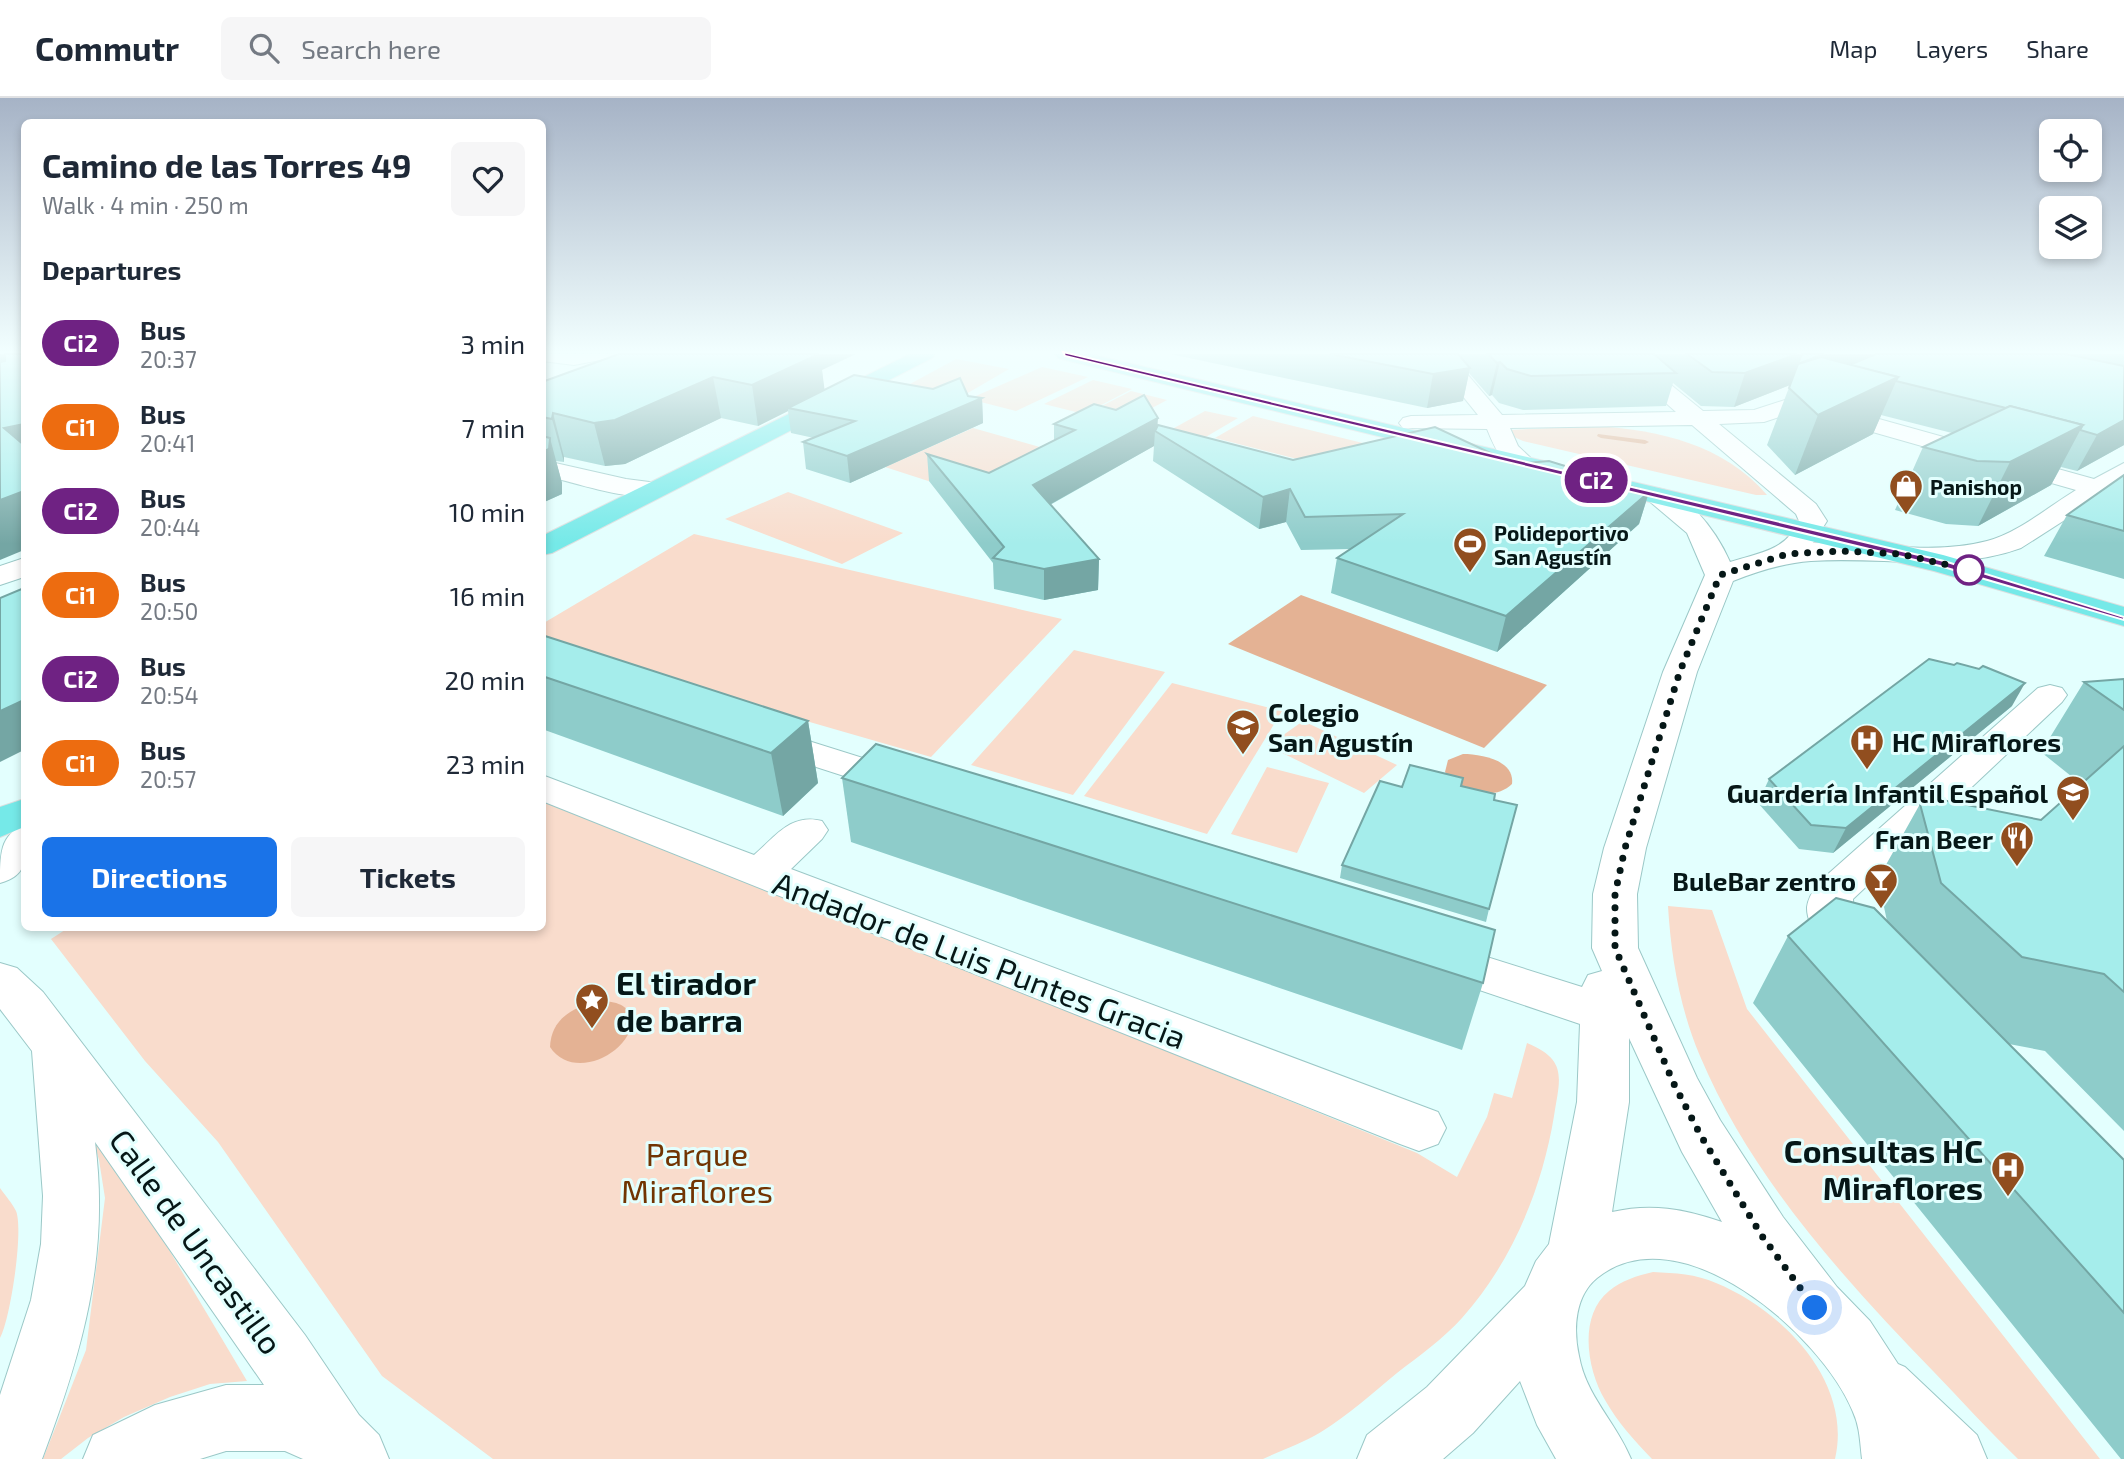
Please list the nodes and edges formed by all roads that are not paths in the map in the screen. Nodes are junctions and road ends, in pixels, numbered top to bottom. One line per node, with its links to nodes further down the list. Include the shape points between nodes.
1 (1698, 417): 12 (street)
2 (764, 418): 16 (main road)
3 (798, 418): 18 (main road)
4 (1332, 418): 13 (main road)
5 (1383, 418): 10 (main road)
6 (1486, 418): 11 (street)
7 (1672, 418): 9 (street)
8 (1850, 418): 17 (street)
9 (1598, 419): 11 (street); 12 (street, via 1673,431)
10 (1411, 424): 11 (street)
11 (1500, 433): 13 (street); 20 (main road)
12 (1741, 455): 20 (street)
13 (1524, 463): 19 (main road)
14 (546, 468): 16 (street)
15 (2124, 471): 17 (street)
16 (626, 487): 18 (street); 21 (main road)
17 (2097, 488): 23 (street, via 2007,544)
18 (656, 489): 22 (main road)
19 (1655, 495): 20 (main road); 27 (street, via 1698,527)
20 (1810, 524): 23 (main road); 24 (street); 25 (main road)
21 (546, 525)
22 (546, 545)
23 (1969, 552): 25 (street); 29 (main road)
24 (1787, 554): 25 (street); 27 (street)
25 (1901, 554): 30 (main road)
26 (21, 568): 28 (street)
27 (1720, 575): 44 (street, via 1680,671 1625,848 1615,894)
28 (0, 576)
29 (2124, 599)
30 (2124, 617)
31 (2050, 695): 46 (street, via 1834,892 1828,911 1834,926)
32 (726, 726): 35 (street)
33 (21, 786): 36 (main road)
34 (546, 789): 42 (street, Andador de Luis Puntes Gracia)
35 (935, 794)
36 (0, 797)
37 (21, 813): 38 (main road)
38 (0, 824)
39 (807, 830): 42 (street)
40 (21, 843): 41 (street)
41 (0, 869)
42 (760, 873): 49 (street, Andador de Luis Puntes Gracia)
43 (1406, 948): 47 (street)
44 (1615, 948): 47 (street, via 1605,979); 51 (street, via 1701,1136 1762,1236)
45 (0, 980): 48 (street, Calle de Uncastillo, via 26,1005)
46 (1883, 981)
47 (1604, 1013): 50 (street, via 1604,1102)
48 (55, 1047): 53 (street, Calle de Uncastillo, via 283,1357); 54 (street, Calle de Uncastillo, via 69,1139 70,1244 59,1308 37,1388)
49 (1419, 1128)
50 (1561, 1282): 51 (street, via 1607,1240 1644,1233 1686,1238 1741,1258 1774,1276); 56 (street, via 1450,1410); 57 (street, via 1544,1344 1552,1383 1572,1425)
51 (1815, 1308): 52 (street, via 1848,1342)
52 (1872, 1381): 58 (street, via 1891,1424); 59 (street)
53 (345, 1449): 55 (street, via 286,1418 226,1418 155,1439)
54 (8, 1459)
55 (117, 1459)
56 (1391, 1459)
57 (1597, 1459)
58 (1896, 1459)
59 (1953, 1459)

